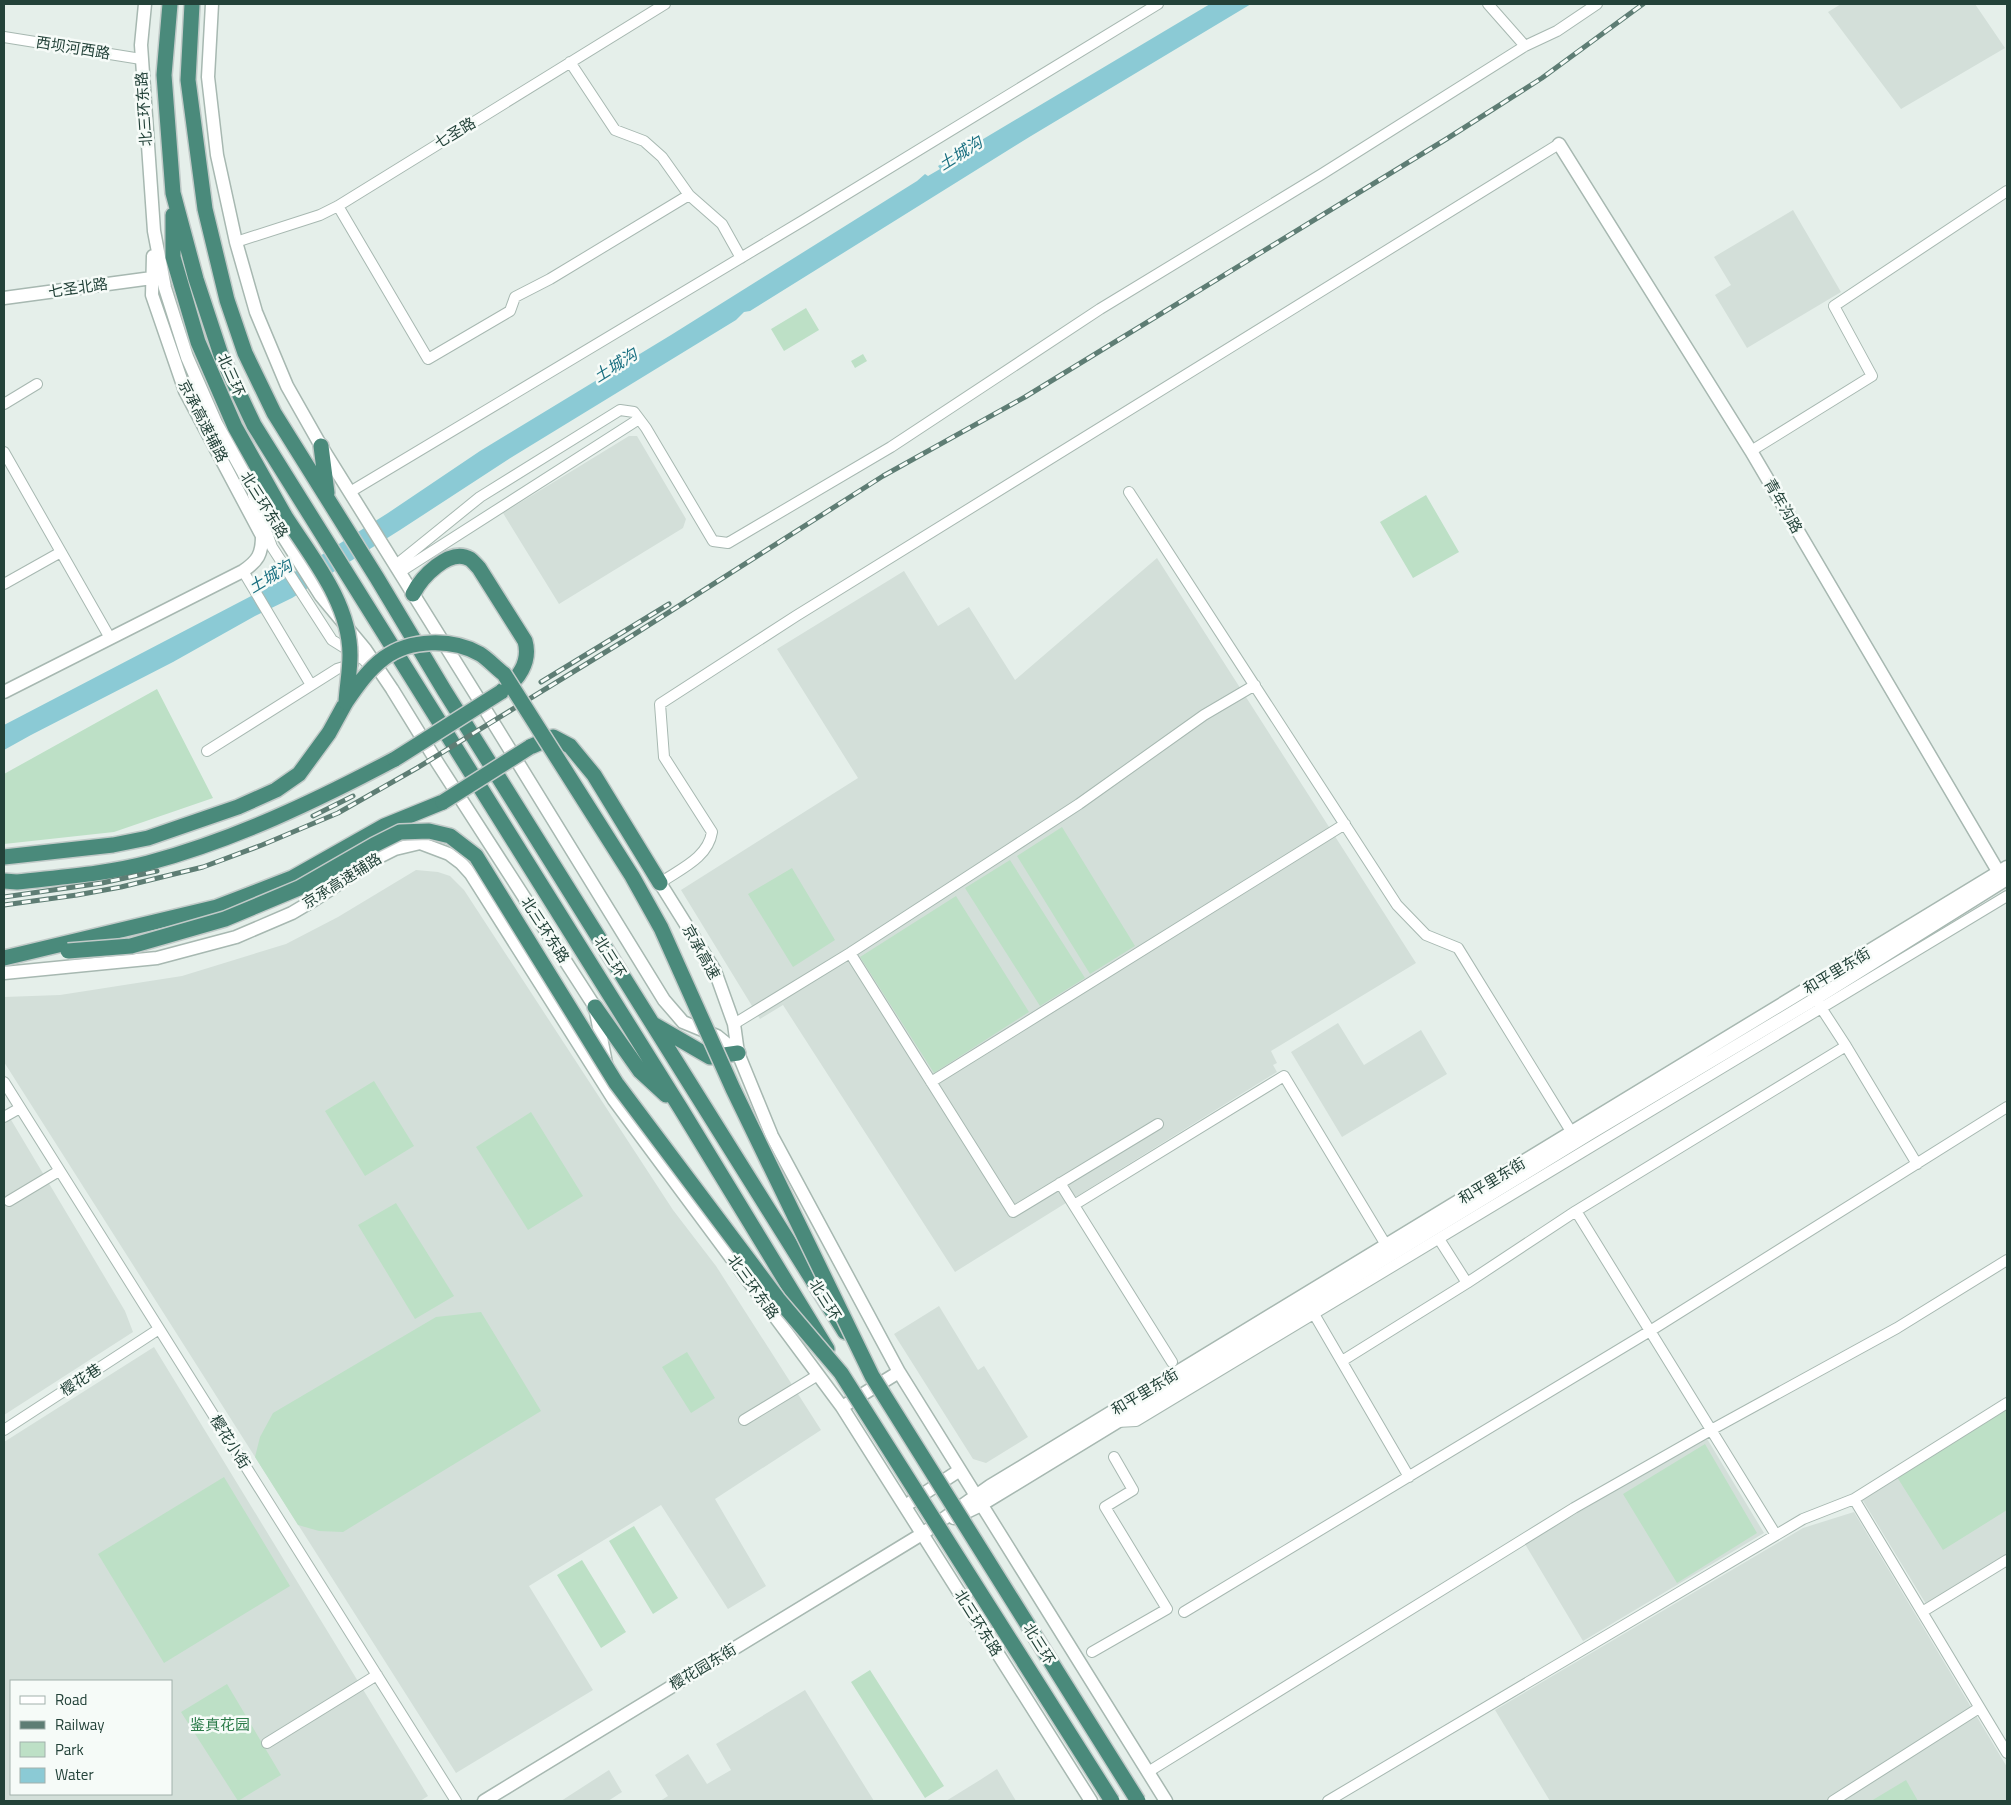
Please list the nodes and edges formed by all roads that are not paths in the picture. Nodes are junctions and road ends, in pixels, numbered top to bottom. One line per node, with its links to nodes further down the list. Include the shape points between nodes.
1 (145, 4): 11 (street, 北三环东路)
2 (170, 4): 15 (highway, 北三环, via 164,75)
3 (192, 4): 32 (highway, 北三环, via 188,80 205,209 227,300 246,353 274,413)
4 (212, 4): 19 (street, via 208,77 217,155)
5 (665, 4): 12 (street, 七圣路)
6 (1158, 4): 20 (street)
7 (1488, 4): 10 (street)
8 (1597, 4): 10 (street, via 1557,32)
9 (4, 37): 11 (street, 西坝河西路)
10 (1524, 46): 25 (street, via 1100,309 891,447 728,543 713,541)
11 (141, 59): 18 (street, 北三环东路)
12 (570, 62): 16 (street, via 615,130 644,141 662,157); 17 (street, 七圣路)
13 (1559, 144): 27 (street, 青年沟路); 50 (street, via 805,610 660,704 664,757 712,832 702,854)
14 (2007, 191): 27 (street, via 1834,306 1872,376)
15 (173, 193): 44 (highway, bridge, via 173,257 198,342 235,427 285,516 334,592 347,630 350,654); 67 (highway, 北三环, via 221,355 254,425)
16 (689, 194): 17 (street, via 515,297 510,312 428,358); 20 (street, via 722,224)
17 (338, 206): 19 (street, 七圣路)
18 (154, 230): 21 (street, 京承高速辅路); 29 (street, 北三环东路, via 164,288 187,358 216,423)
19 (236, 242): 26 (street, via 256,312 287,386)
20 (741, 258): 31 (street)
21 (152, 278): 22 (street, 七圣北路); 35 (street, 京承高速辅路, via 152,295 185,391 262,536 260,555)
22 (4, 298)
23 (37, 384): 24 (street)
24 (4, 404)
25 (639, 419): 34 (street); 34 (street, via 634,412 620,410 480,497)
26 (321, 446): 31 (street); 32 (highway)
27 (1751, 451): 48 (street, 青年沟路)
28 (4, 452): 33 (street)
29 (248, 481): 39 (street, via 272,547 308,604 332,640); 42 (street, 北三环东路, via 321,596 365,649)
30 (1129, 492): 41 (street)
31 (354, 497): 34 (street)
32 (328, 500): 57 (highway, 北三环)
33 (61, 552): 36 (street); 38 (street)
34 (395, 564): 37 (street)
35 (243, 571): 38 (street, 京承高速辅路); 40 (street)
36 (4, 584)
37 (413, 594): 49 (highway, bridge, via 419,581 439,564 456,557 469,558 479,568 525,641 528,651 513,684 395,759 324,796 254,826 147,864 110,871); 59 (street, via 664,1000 683,1022)
38 (110, 638): 43 (street, 京承高速辅路)
39 (367, 663): 40 (street, via 337,669); 42 (street)
40 (311, 685): 45 (street)
41 (1255, 686): 46 (street); 52 (street, via 1204,715 1079,804)
42 (392, 689): 56 (street, 北三环东路)
43 (4, 692)
44 (346, 702): 47 (highway, via 329,733 299,774 276,790 238,807 148,838); 89 (highway, bridge, via 385,657 411,645 457,645 480,654 504,674 632,876 661,928 733,1089)
45 (207, 750)
46 (1345, 824): 63 (street); 70 (street, via 1397,905 1426,935 1458,948)
47 (4, 857)
48 (2005, 877): 55 (street, 和平里东街); 70 (street, 和平里东街)
49 (4, 881)
50 (660, 883): 53 (highway, bridge, via 594,775 570,746 553,738 530,747 443,802 384,826 292,878 217,907); 58 (street, 京承高速, via 715,971)
51 (2007, 896): 55 (street)
52 (850, 953): 58 (street); 63 (street)
53 (4, 958): 87 (highway, bridge, via 131,946 225,920 299,888 400,832 429,831 450,836 476,856 616,1082 778,1299)
54 (4, 973): 64 (street, 京承高速辅路, via 157,958 236,937 292,913 381,856 420,843 449,854 471,874)
55 (1818, 1004): 60 (street); 77 (street); 93 (street, 和平里东街, via 1599,1128)
56 (595, 1008): 64 (street, 北三环东路); 67 (highway, via 640,1071)
57 (652, 1023): 61 (highway, via 710,1057); 89 (highway, 北三环)
58 (734, 1024): 59 (street); 61 (street, 京承高速)
59 (717, 1036): 61 (street)
60 (1846, 1046): 71 (street); 76 (street)
61 (738, 1054): 86 (street, via 772,1136)
62 (4, 1082): 66 (street, 樱花小街)
63 (932, 1082): 73 (street, via 1014,1212)
64 (614, 1100): 88 (street, 北三环东路)
65 (2007, 1107): 71 (street)
66 (20, 1108): 68 (street); 72 (street, 樱花小街)
67 (681, 1109): 87 (highway, 北三环)
68 (4, 1117)
69 (1158, 1124): 73 (street)
70 (1572, 1132): 78 (street, 和平里东街)
71 (1916, 1164): 83 (street)
72 (59, 1171): 74 (street); 82 (street, 樱花小街)
73 (1060, 1183): 75 (street)
74 (9, 1201)
75 (1074, 1205): 78 (street, via 1284,1076); 85 (street)
76 (1576, 1211): 80 (street); 83 (street)
77 (1439, 1239): 80 (street); 81 (street)
78 (1386, 1245): 100 (street, 和平里东街)
79 (2007, 1260): 95 (street, via 1897,1328)
80 (1467, 1283): 84 (street)
81 (1314, 1314): 84 (street); 93 (street, via 1136,1421)
82 (159, 1329): 94 (street, 樱花巷); 108 (street, 樱花小街)
83 (1650, 1332): 95 (street); 98 (street)
84 (1342, 1361): 98 (street)
85 (1172, 1362)
86 (899, 1372): 91 (street); 97 (street)
87 (841, 1373): 116 (highway, 北三环, bridge)
88 (818, 1375): 91 (street, 北三环东路); 92 (street)
89 (872, 1376): 117 (highway, 北三环, bridge)
90 (2007, 1403): 99 (street)
91 (842, 1407): 101 (street, 北三环东路)
92 (744, 1420)
93 (1116, 1422): 100 (street, 和平里东街)
94 (4, 1430)
95 (1711, 1430): 103 (street); 112 (street, via 1574,1508)
96 (1114, 1457): 107 (street, via 1133,1490 1106,1506 1167,1609)
97 (960, 1470): 100 (street); 101 (street)
98 (1409, 1477): 105 (street)
99 (1854, 1499): 103 (street, via 1803,1518); 106 (street)
100 (978, 1500): 102 (street, 樱花园东街); 112 (street)
101 (905, 1506): 102 (street, 北三环东路)
102 (922, 1534): 114 (street, 樱花园东街); 115 (street, 北三环东路)
103 (1776, 1535): 119 (street)
104 (2007, 1560): 106 (street)
105 (1184, 1612)
106 (1922, 1612): 109 (street)
107 (1092, 1652)
108 (377, 1675): 110 (street); 113 (street, 樱花小街)
109 (1979, 1708): 111 (street); 120 (street)
110 (268, 1743)
111 (2007, 1754)
112 (1148, 1772): 118 (street)
113 (456, 1801)
114 (484, 1801)
115 (1090, 1801)
116 (1112, 1801)
117 (1138, 1801)
118 (1166, 1801)
119 (1328, 1801)
120 (1833, 1801)

